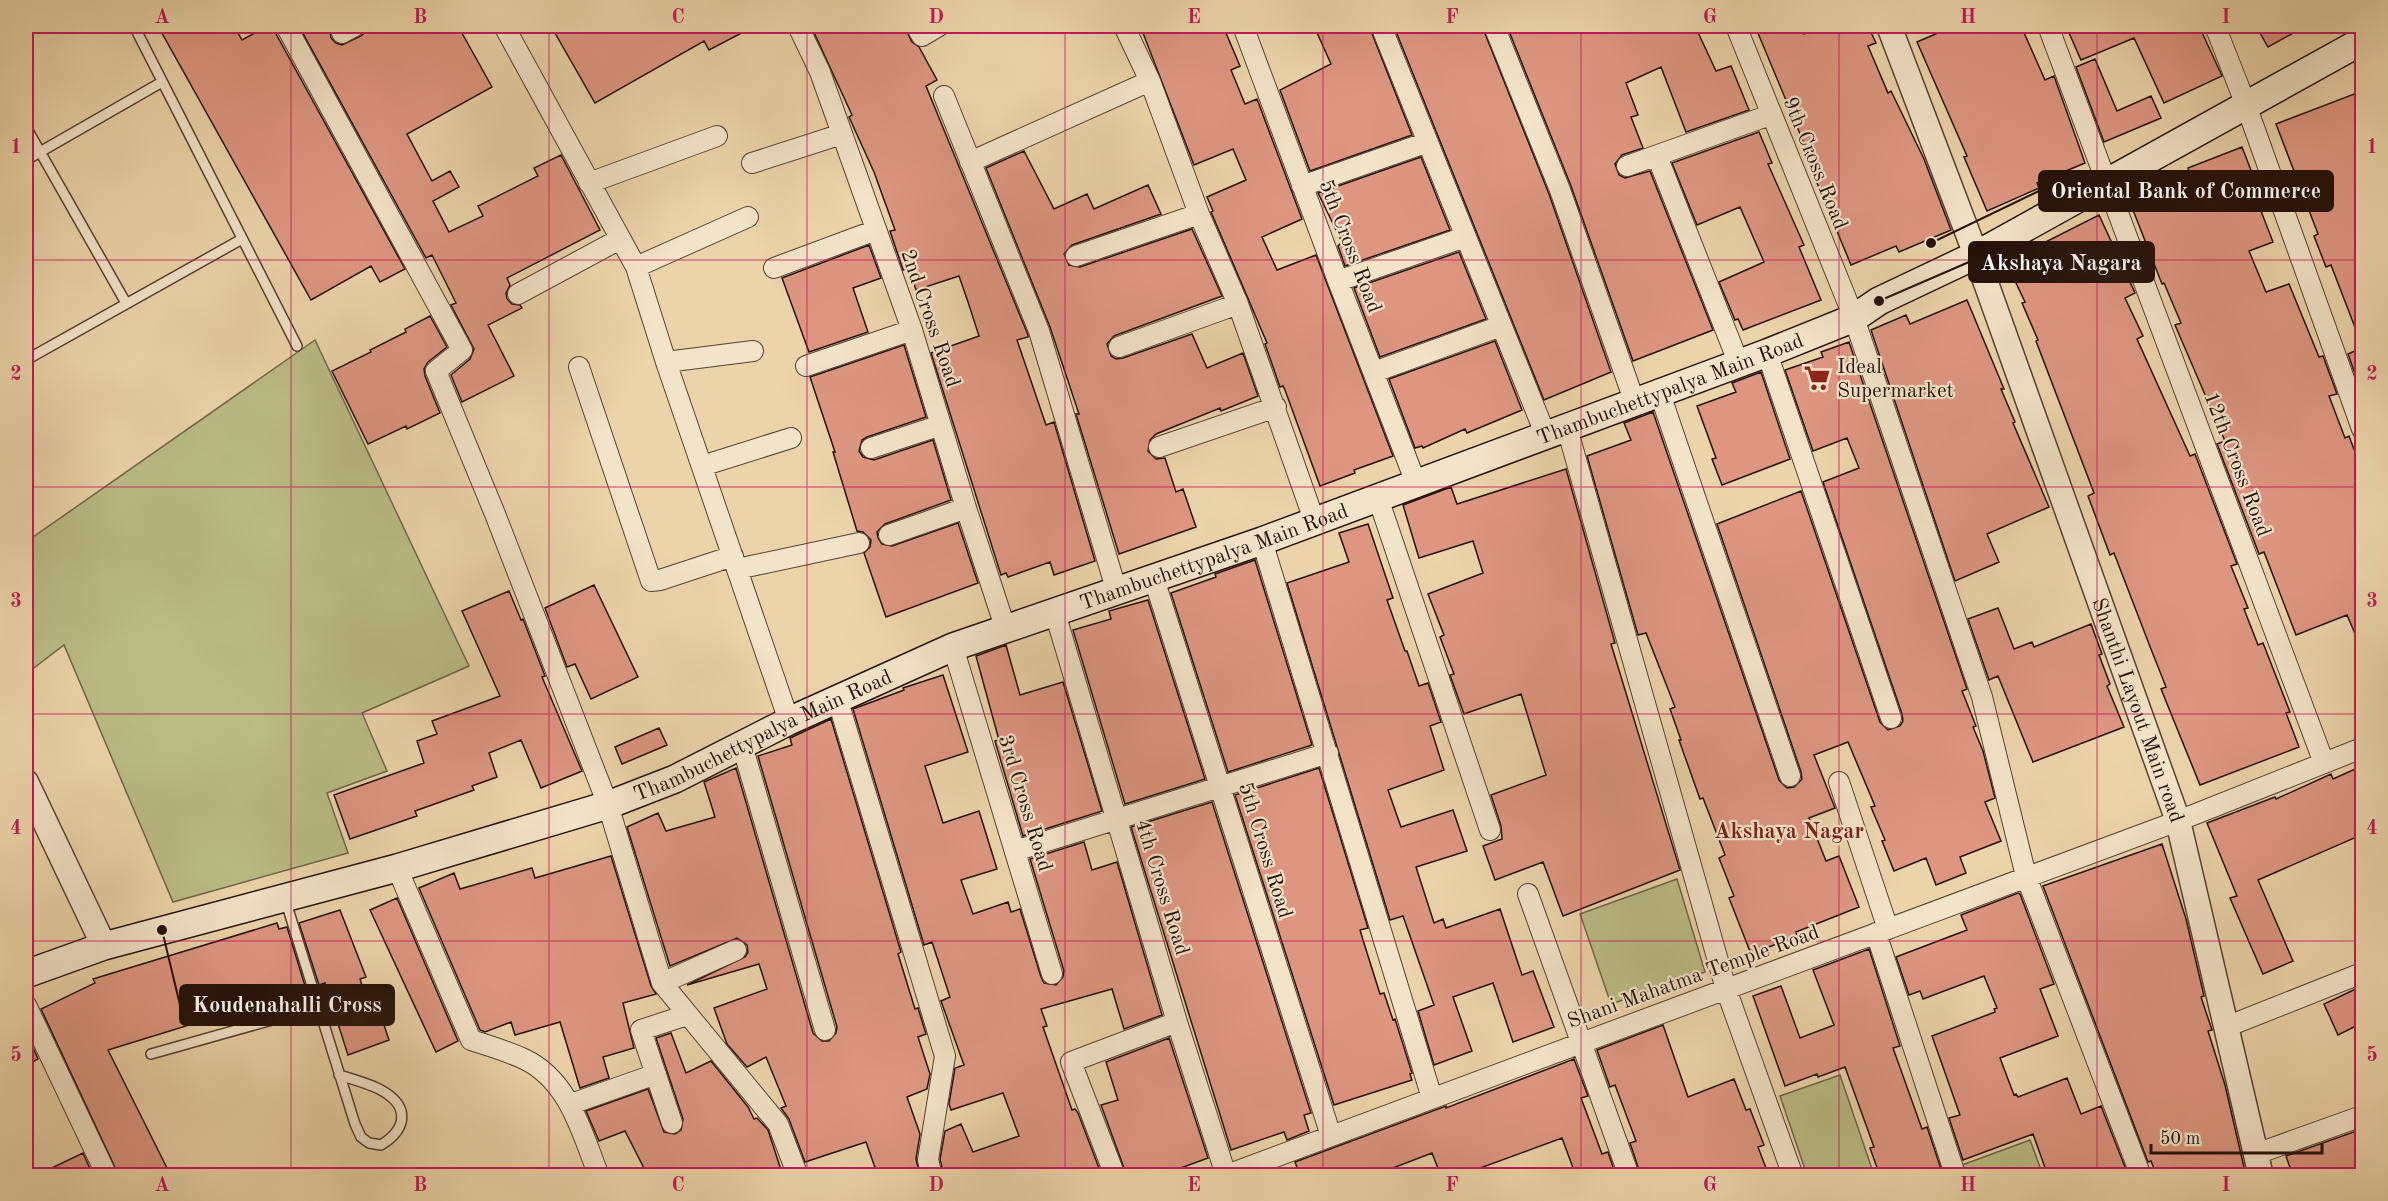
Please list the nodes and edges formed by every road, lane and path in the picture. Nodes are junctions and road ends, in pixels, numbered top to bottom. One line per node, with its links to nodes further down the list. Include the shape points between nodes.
1 (134, 26): 17 (lane)
2 (286, 26): 94 (street, via 462,350 436,371)
3 (504, 26): 31 (street)
4 (798, 26): 22 (street, 2nd Cross Road, via 820,72)
5 (916, 26): 6 (street, via 922,36)
6 (939, 26)
7 (1124, 26): 16 (street)
8 (1243, 26): 33 (street, 5th Cross Road)
9 (1381, 26): 24 (street)
10 (1494, 26): 61 (street)
11 (1736, 26): 20 (street, 9th Cross Road)
12 (1889, 26): 40 (street, Shanthi Layout Main road)
13 (2048, 26): 32 (street, 12th Cross Road)
14 (2215, 26): 19 (street)
15 (2362, 41): 19 (main road, Thambuchettypalya Main Road)
16 (1150, 81): 28 (street); 34 (street)
17 (162, 82): 25 (lane); 38 (lane)
18 (944, 96): 28 (street)
19 (2246, 105): 32 (main road, Thambuchettypalya Main Road); 64 (street)
20 (1770, 115): 26 (street); 48 (street, 9th Cross Road)
21 (26, 127): 25 (lane)
22 (842, 134): 29 (street); 36 (street, 2nd Cross Road)
23 (717, 136): 31 (street)
24 (1428, 142): 33 (street); 37 (street)
25 (40, 152): 27 (lane); 46 (lane)
26 (1657, 156): 30 (street); 57 (street)
27 (26, 160)
28 (970, 162): 79 (street, via 1039,331)
29 (752, 163)
30 (1627, 166)
31 (589, 183): 39 (street)
32 (2106, 183): 40 (main road, Thambuchettypalya Main Road); 89 (street, 12th Cross Road)
33 (1302, 186): 44 (street, 5th Cross Road)
34 (1199, 214): 41 (street); 47 (street)
35 (748, 217): 42 (street)
36 (876, 230): 43 (street); 50 (street, 2nd Cross Road)
37 (1465, 237): 44 (street); 49 (street)
38 (242, 239): 46 (lane); 51 (lane)
39 (620, 239): 42 (street); 45 (street)
40 (1976, 255): 48 (main road, Thambuchettypalya Main Road, via 1880,301); 96 (street, Shanthi Layout Main road)
41 (1076, 256)
42 (636, 267): 56 (street)
43 (774, 268)
44 (1338, 281): 60 (street, 5th Cross Road)
45 (518, 294)
46 (126, 303): 55 (lane)
47 (1238, 303): 52 (street); 62 (street)
48 (1854, 318): 54 (main road, Thambuchettypalya Main Road); 100 (street, 9th Cross Road, via 1982,697)
49 (1501, 326): 60 (street); 65 (street)
50 (912, 330): 58 (street); 63 (street, 2nd Cross Road)
51 (297, 346)
52 (1119, 347)
53 (753, 351): 56 (street)
54 (1767, 353): 57 (main road, Thambuchettypalya Main Road); 84 (street)
55 (26, 360)
56 (666, 362): 69 (street)
57 (1739, 364): 61 (main road, Thambuchettypalya Main Road)
58 (806, 366)
59 (579, 367): 77 (street, via 651,580)
60 (1374, 372): 70 (street, 5th Cross Road)
61 (1648, 398): 65 (main road, Thambuchettypalya Main Road); 90 (street)
62 (1276, 407): 67 (street); 73 (street)
63 (941, 425): 68 (street); 72 (street, 2nd Cross Road)
64 (2362, 429)
65 (1557, 432): 70 (main road, Thambuchettypalya Main Road); 110 (street)
66 (791, 438): 69 (street)
67 (1159, 447)
68 (871, 448)
69 (702, 466): 77 (street)
70 (1416, 483): 71 (main road, Thambuchettypalya Main Road)
71 (1378, 498): 73 (main road, Thambuchettypalya Main Road); 97 (street)
72 (966, 508): 74 (street); 81 (street, 2nd Cross Road)
73 (1314, 520): 75 (main road, Thambuchettypalya Main Road)
74 (889, 535)
75 (1262, 541): 78 (main road, Thambuchettypalya Main Road); 88 (street)
76 (860, 543): 77 (street)
77 (735, 562): 85 (street)
78 (1154, 579): 79 (main road, Thambuchettypalya Main Road); 93 (street, 5th Cross Road)
79 (1117, 592): 80 (main road, Thambuchettypalya Main Road)
80 (1055, 613): 81 (main road, Thambuchettypalya Main Road); 95 (street, 4th Cross Road)
81 (1006, 630): 82 (main road, Thambuchettypalya Main Road)
82 (953, 647): 83 (main road, Thambuchettypalya Main Road); 98 (street, 3rd Cross Road)
83 (837, 698): 85 (main road, Thambuchettypalya Main Road); 132 (street, via 945,1056 928,1160)
84 (1891, 718)
85 (789, 721): 86 (main road, Thambuchettypalya Main Road)
86 (742, 745): 94 (main road, Thambuchettypalya Main Road, via 675,779); 116 (street)
87 (2362, 748): 89 (street, Shani Mahatma Temple Road)
88 (1328, 753): 93 (street); 121 (street)
89 (2324, 763): 96 (street, Shani Mahatma Temple Road)
90 (1790, 776)
91 (1839, 782): 103 (street)
92 (26, 783): 104 (street)
93 (1221, 787): 95 (street); 125 (street, 5th Cross Road)
94 (608, 805): 99 (main road, Thambuchettypalya Main Road); 109 (street)
95 (1117, 819): 98 (street); 114 (street, 4th Cross Road)
96 (2178, 821): 100 (street, Shani Mahatma Temple Road); 115 (street, Shanthi Layout Main road)
97 (1490, 830)
98 (1015, 851): 107 (street, 3rd Cross Road)
99 (397, 867): 102 (main road, Thambuchettypalya Main Road); 122 (street, via 471,1040 525,1059 554,1081)
100 (2026, 876): 103 (street, Shani Mahatma Temple Road); 136 (street, 9th Cross Road)
101 (1528, 894): 117 (street)
102 (284, 897): 104 (main road, Thambuchettypalya Main Road); 112 (lane)
103 (1882, 931): 110 (street, Shani Mahatma Temple Road); 127 (street)
104 (104, 946): 108 (main road, Thambuchettypalya Main Road)
105 (736, 950): 109 (street)
106 (2362, 973): 115 (street)
107 (1052, 974)
108 (26, 975)
109 (663, 983): 113 (street)
110 (1726, 989): 117 (street, Shani Mahatma Temple Road); 135 (street)
111 (26, 1005): 129 (street)
112 (318, 1007): 118 (lane); 120 (lane)
113 (687, 1014): 119 (street, via 641,1029); 131 (street, via 778,1124)
114 (1177, 1022): 128 (street, 4th Cross Road); 133 (street, via 1071,1062)
115 (2226, 1027): 126 (street, Shanthi Layout Main road)
116 (825, 1030)
117 (1580, 1043): 121 (street, Shani Mahatma Temple Road); 134 (street)
118 (151, 1054)
119 (656, 1074): 122 (street); 124 (street)
120 (339, 1075): 120 (lane, via 361,1137 381,1145 393,1137 402,1125 400,1110 392,1099 380,1089)
121 (1432, 1098): 125 (street, Shani Mahatma Temple Road)
122 (571, 1104): 130 (street)
123 (2362, 1116): 126 (street)
124 (672, 1123)
125 (1331, 1136): 128 (street, Shani Mahatma Temple Road)
126 (2259, 1165)
127 (1953, 1168)
128 (1225, 1175)
129 (107, 1176)
130 (599, 1176)
131 (798, 1176)
132 (932, 1176)
133 (1115, 1176)
134 (1629, 1176)
135 (1793, 1176)
136 (2141, 1176)

